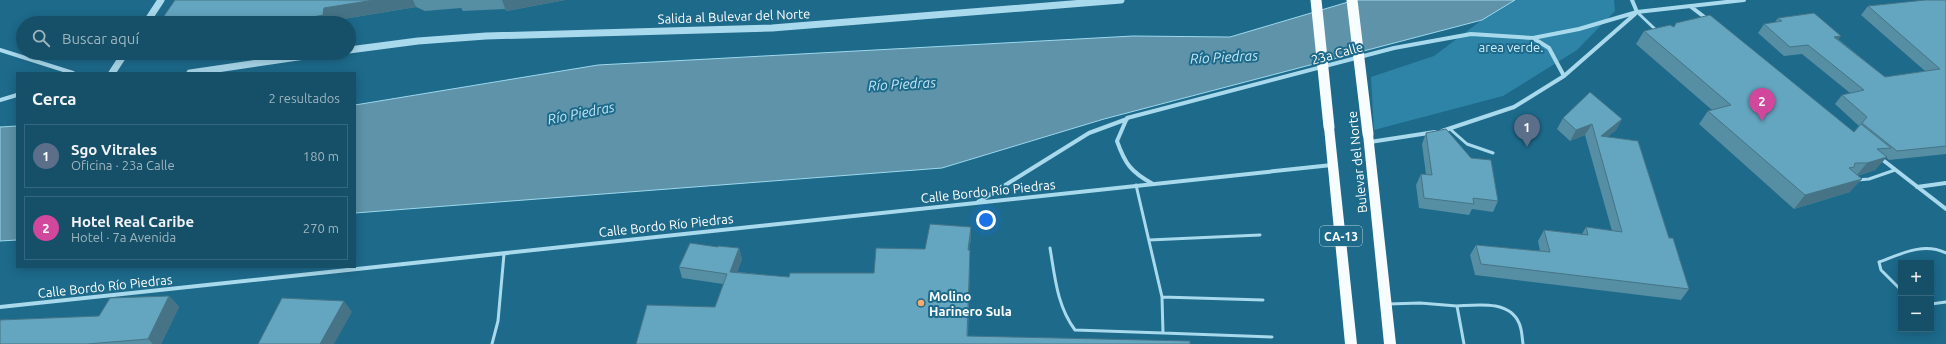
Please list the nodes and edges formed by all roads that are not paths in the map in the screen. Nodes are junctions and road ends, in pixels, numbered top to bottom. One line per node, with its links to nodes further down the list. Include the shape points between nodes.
1 (161, 0): 9 (street)
2 (1121, 0): 13 (street, Salida al Bulevar del Norte, via 772,28 486,36)
3 (1316, 0): 30 (highway, Bulevar del Norte / CA-13, bridge)
4 (1352, 0): 27 (highway, Bulevar del Norte / CA-13, bridge)
5 (1632, 0): 8 (street)
6 (1744, 0): 7 (street, 23a Calle)
7 (1690, 6): 8 (street, 23a Calle); 10 (street)
8 (1637, 12): 11 (lane); 12 (street, 23a Calle, via 1579,29); 22 (street)
9 (151, 16)
10 (1709, 21)
11 (1660, 33)
12 (1533, 38): 22 (street, via 1549,48); 25 (street, 23a Calle, via 1471,34 1394,48)
13 (356, 49)
14 (0, 50): 15 (street)
15 (16, 55)
16 (32, 60): 19 (street)
17 (120, 60): 20 (street)
18 (278, 60): 21 (street)
19 (70, 72)
20 (113, 72)
21 (197, 72)
22 (1564, 76): 26 (street, via 1514,107)
23 (16, 94): 24 (street)
24 (0, 100)
25 (1127, 118): 34 (street, via 1117,141 1125,165 1137,176); 37 (street, 23a Calle, via 1089,133)
26 (1450, 129): 27 (street); 28 (lane, via 1467,144)
27 (1369, 138): 48 (highway, Bulevar del Norte / CA-13)
28 (1493, 153)
29 (1877, 155): 31 (street)
30 (1334, 165): 34 (street, Calle Bordo Río Piedras); 55 (highway, Bulevar del Norte / CA-13)
31 (1895, 170): 32 (lane, via 1869,179); 36 (street)
32 (1851, 180)
33 (1946, 183): 36 (street)
34 (1153, 184): 35 (street, Calle Bordo Río Piedras)
35 (1136, 185): 37 (street, Calle Bordo Río Piedras); 40 (lane)
36 (1917, 187): 38 (street)
37 (977, 203): 43 (street, Calle Bordo Río Piedras)
38 (1946, 209)
39 (1260, 235): 40 (lane)
40 (1149, 240): 45 (lane)
41 (1050, 248): 52 (lane, via 1065,320 1075,330)
42 (1946, 253): 44 (lane, via 1942,250 1924,248 1879,262 1880,270)
43 (504, 254): 51 (street, Calle Bordo Río Piedras); 54 (lane, via 498,321)
44 (1898, 287)
45 (1162, 297): 46 (lane); 52 (lane)
46 (1263, 300)
47 (1946, 302): 49 (lane)
48 (1386, 304): 50 (lane); 56 (highway, Bulevar del Norte / CA-13)
49 (1934, 304)
50 (1457, 306): 57 (lane); 58 (lane, via 1508,309 1519,322)
51 (0, 307)
52 (1163, 333): 53 (lane)
53 (1272, 337)
54 (492, 344)
55 (1351, 344)
56 (1390, 344)
57 (1464, 344)
58 (1523, 344)

